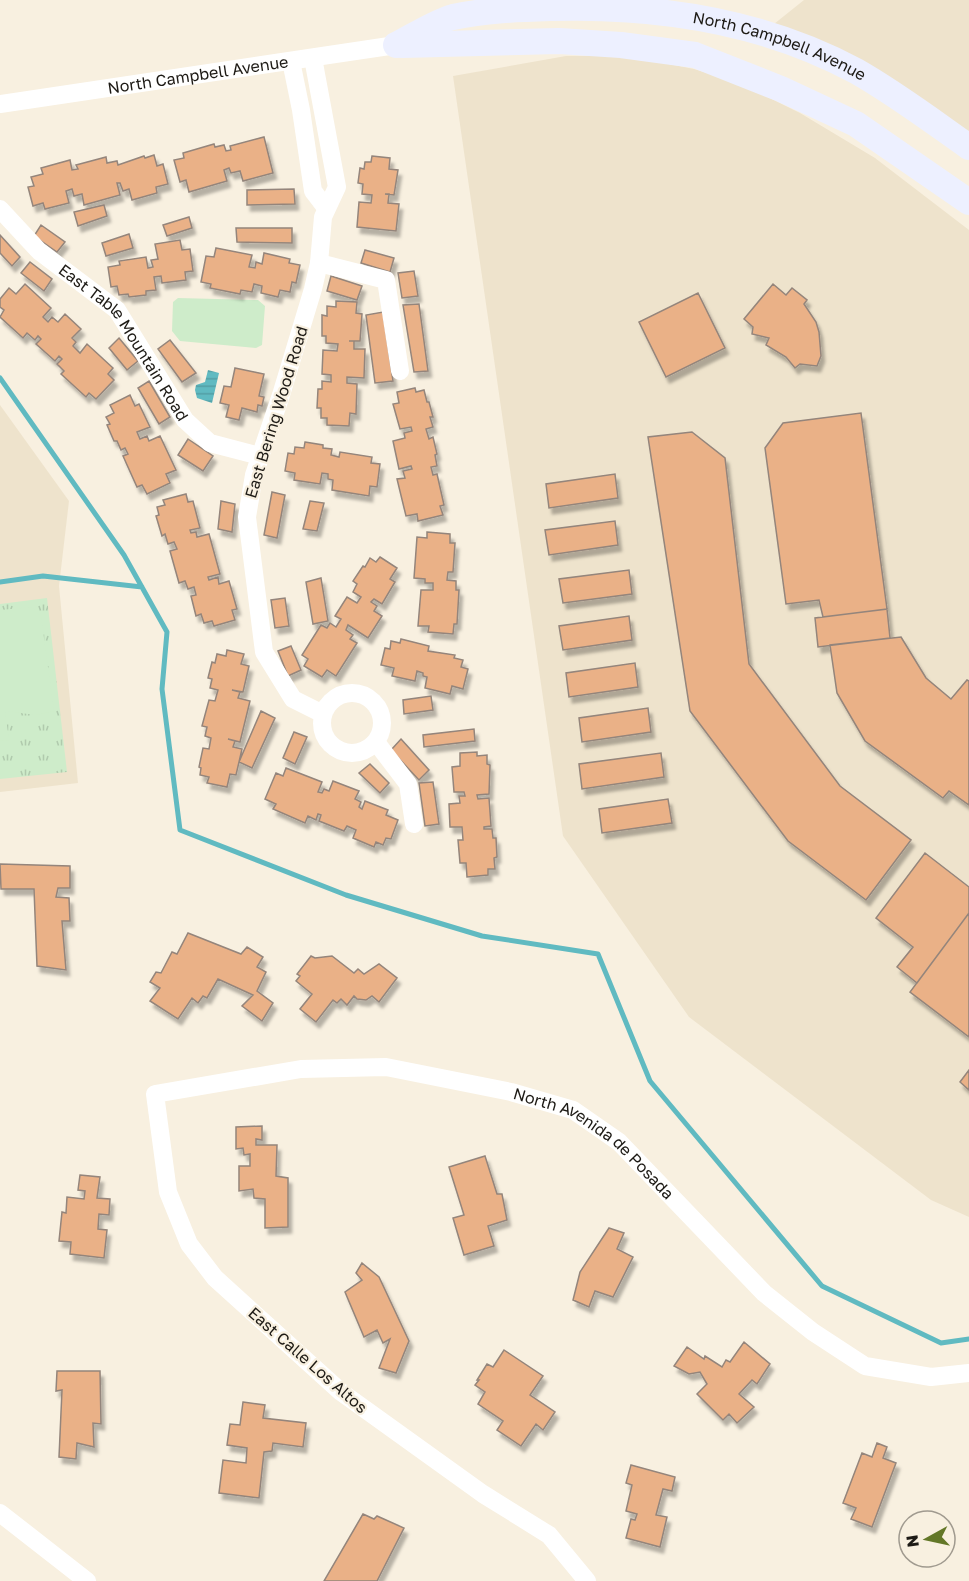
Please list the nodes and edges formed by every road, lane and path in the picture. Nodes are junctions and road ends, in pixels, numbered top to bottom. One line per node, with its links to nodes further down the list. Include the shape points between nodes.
1 (396, 45): 2 (street, North Campbell Avenue); 5 (street, North Campbell Avenue, via 451,17 522,9 646,9 715,19 798,45 855,71); 6 (street, North Campbell Avenue, via 559,41 695,55 782,89 856,124)
2 (313, 58): 3 (street, North Campbell Avenue); 7 (street, via 336,187)
3 (291, 61): 4 (street, North Campbell Avenue); 7 (street, via 313,191)
4 (0, 104)
5 (969, 147)
6 (969, 202)
7 (326, 208): 9 (street, East Bering Wood Road)
8 (0, 209): 11 (street, East Table Mountain Road, via 39,251 117,310 185,420 210,443)
9 (319, 263): 10 (street, via 386,280); 11 (street, East Bering Wood Road, via 282,395)
10 (400, 371)
11 (260, 456): 12 (street, East Bering Wood Road, via 247,517 264,652 293,699)
12 (324, 714): 13 (street, via 324,735 338,750 358,753); 13 (street, via 335,698 344,694 363,695 382,717)
13 (376, 742): 14 (street, via 408,784)
14 (414, 824)
15 (155, 1094): 16 (street, North Avenida de Posada, via 300,1069 386,1067 511,1092 573,1110 619,1142 764,1293 822,1338 865,1366 932,1377); 19 (street, East Calle Los Altos, via 168,1192 189,1244 215,1278 341,1392 483,1494 549,1535)
16 (969, 1372)
17 (0, 1513): 18 (street)
18 (87, 1581)
19 (587, 1581)

